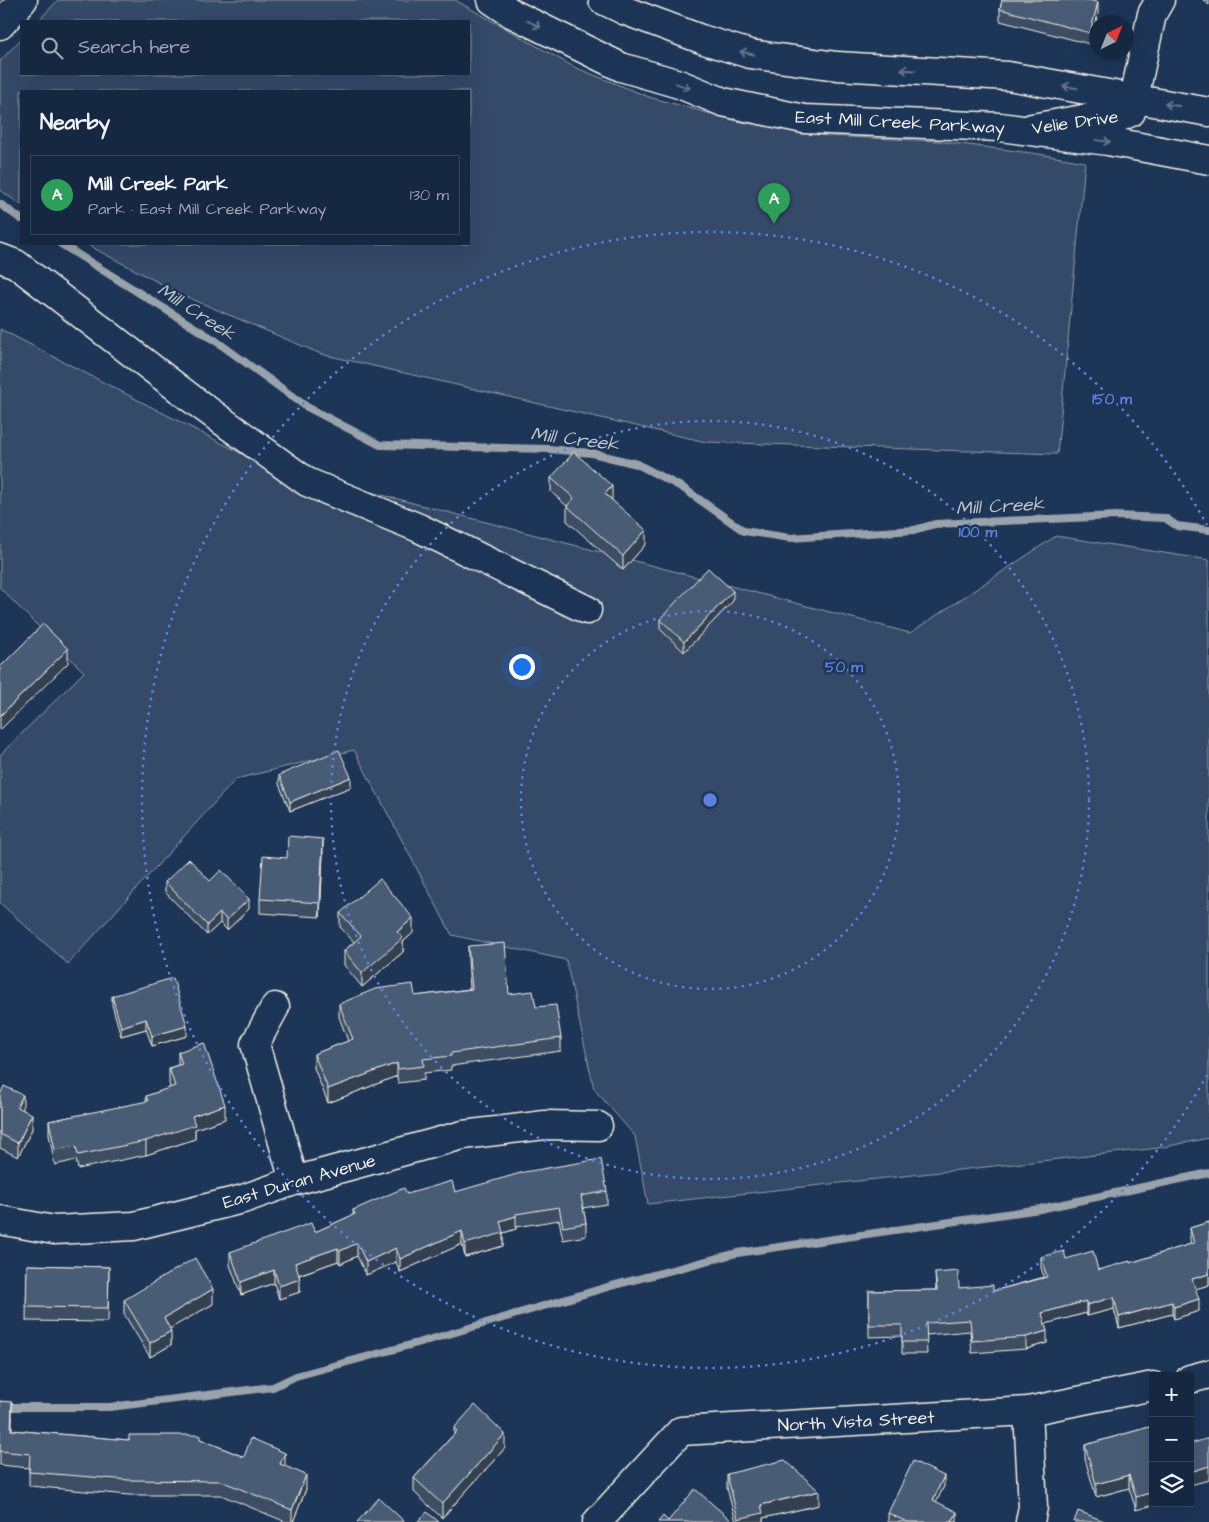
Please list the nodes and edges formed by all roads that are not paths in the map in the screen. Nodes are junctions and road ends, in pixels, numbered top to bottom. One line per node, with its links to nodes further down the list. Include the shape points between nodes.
1 (24, 0): 5 (street)
2 (492, 0): 8 (street, East Mill Creek Parkway, one-way to 8, via 513,14 621,67 679,84 723,102 804,119)
3 (603, 0): 6 (street, one-way to 3, via 1008,76 837,66 750,54 626,12)
4 (1160, 0): 6 (street, Velie Drive, via 1152,14)
5 (0, 25)
6 (1135, 99): 7 (street, one-way to 6); 8 (street, Velie Drive, via 1127,115)
7 (1209, 112)
8 (1020, 130): 9 (street, East Mill Creek Parkway, one-way to 9, via 1108,141)
9 (1209, 160)
10 (0, 258): 11 (street, via 16,264 192,399 307,482 418,528)
11 (587, 610)
12 (275, 1007): 14 (street, via 255,1044)
13 (598, 1126): 14 (street, East Duran Avenue, via 545,1125 463,1135)
14 (294, 1181): 15 (street, East Duran Avenue, via 243,1199 134,1226 54,1230)
15 (0, 1220)
16 (1209, 1374): 17 (street)
17 (1194, 1378)
18 (1149, 1387): 19 (street, North Vista Street)
19 (1028, 1411): 20 (street, North Vista Street, via 681,1431); 21 (street, via 1033,1508)
20 (597, 1522)
21 (1030, 1522)

